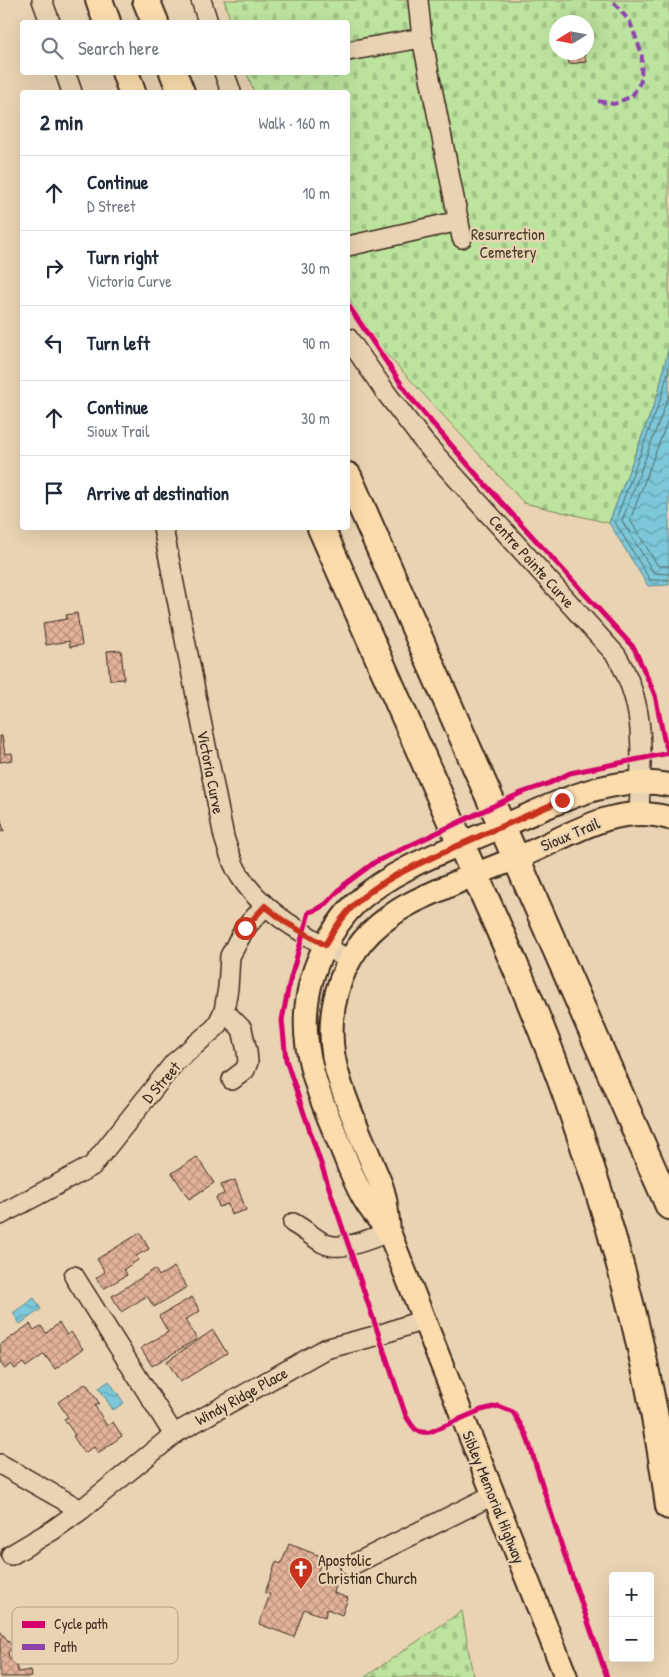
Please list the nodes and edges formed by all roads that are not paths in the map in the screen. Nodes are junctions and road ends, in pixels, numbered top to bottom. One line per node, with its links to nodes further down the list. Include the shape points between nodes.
1 (42, 0): 6 (street)
2 (99, 0): 7 (highway)
3 (146, 0): 8 (highway)
4 (201, 0): 9 (street)
5 (418, 0): 10 (street)
6 (49, 20)
7 (106, 20)
8 (154, 20)
9 (207, 20)
10 (422, 38): 11 (street); 18 (street, via 460,229)
11 (350, 52)
12 (66, 75): 15 (street)
13 (126, 75): 16 (highway)
14 (174, 75): 17 (highway)
15 (71, 90)
16 (131, 90)
17 (180, 90)
18 (350, 246)
19 (350, 341): 23 (street, Centre Pointe Curve, via 424,442 616,655 625,669 639,711)
20 (350, 481): 27 (highway)
21 (164, 530): 31 (street, Victoria Curve, via 224,837 240,876)
22 (322, 530): 28 (highway)
23 (640, 783): 24 (main road, Sioux Trail); 25 (street, Centre Pointe Curve); 27 (main road, Sioux Trail, via 586,792)
24 (669, 785)
25 (639, 814): 26 (main road, Sioux Trail); 29 (main road, Sioux Trail, via 617,816 589,825)
26 (669, 818)
27 (502, 827): 28 (main road, Sioux Trail); 29 (highway)
28 (461, 843): 30 (highway); 32 (main road, Sioux Trail, via 377,886 344,916)
29 (517, 858): 30 (main road, Sioux Trail); 36 (highway)
30 (474, 874): 33 (main road, Sioux Trail, via 388,917 368,935); 45 (highway, via 555,1066 591,1167 632,1314 660,1445)
31 (265, 906): 32 (street, Victoria Curve, via 285,922); 34 (street, D Street, via 245,928 230,956)
32 (325, 945): 33 (street, Victoria Curve); 39 (main road, Sioux Trail, via 315,967 307,999 309,1060 320,1098 365,1201)
33 (350, 961): 39 (main road, Sioux Trail, via 335,996 331,1044 340,1082 384,1194)
34 (224, 1011): 35 (street, via 242,1029 247,1051 245,1070); 37 (street, D Street, via 216,1027 174,1063 92,1166)
35 (232, 1080)
36 (669, 1206)
37 (0, 1215)
38 (293, 1223): 39 (street, via 325,1244 335,1246 349,1245)
39 (389, 1232): 41 (main road, Sibley Memorial Highway)
40 (74, 1276): 42 (street)
41 (423, 1320): 42 (street, Windy Ridge Place, via 325,1348); 44 (main road, Sibley Memorial Highway)
42 (174, 1435): 46 (street, Windy Ridge Place)
43 (0, 1464): 46 (street)
44 (493, 1495): 48 (street); 49 (main road, Sibley Memorial Highway)
45 (669, 1506)
46 (80, 1510): 47 (street, Windy Ridge Place, via 54,1530)
47 (11, 1555)
48 (350, 1566)
49 (566, 1677)

